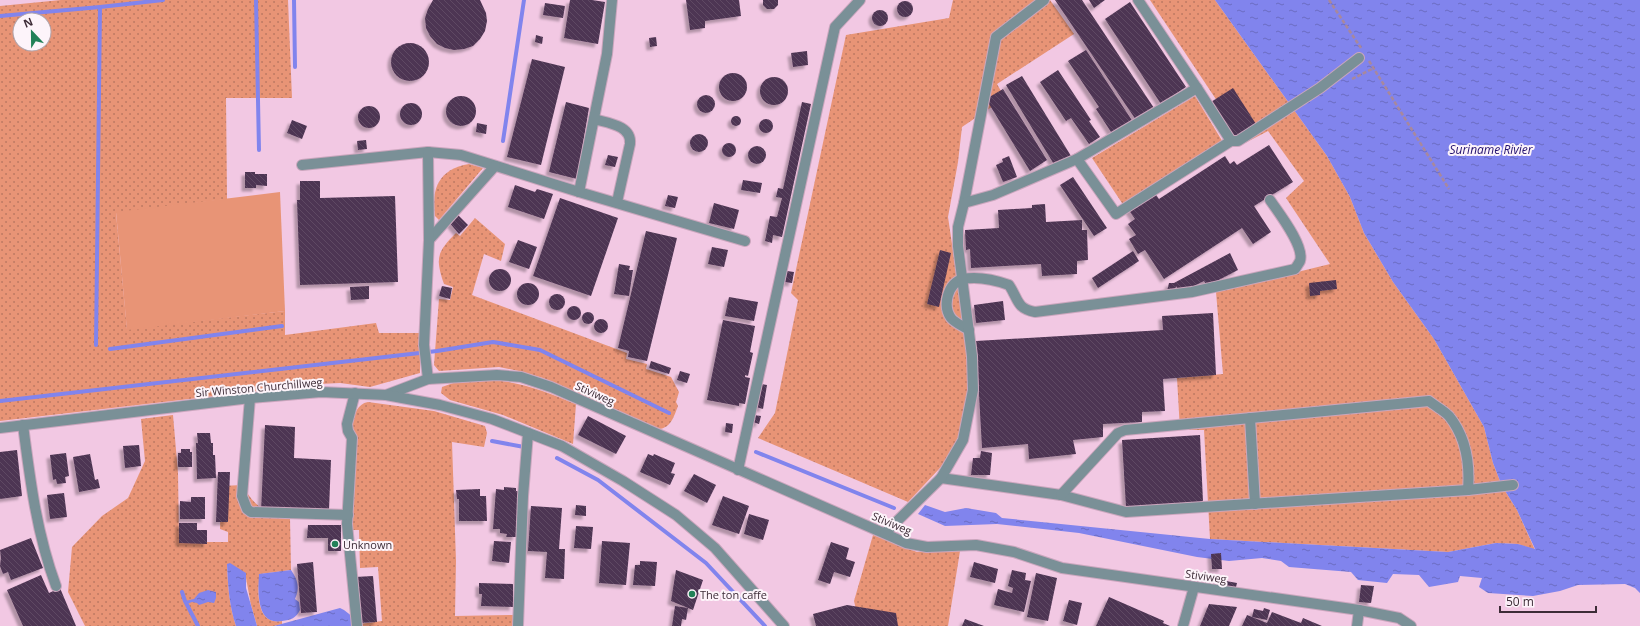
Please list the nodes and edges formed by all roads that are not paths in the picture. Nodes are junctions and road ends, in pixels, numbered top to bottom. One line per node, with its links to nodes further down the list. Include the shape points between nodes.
1 (612, 0): 7 (street, via 607,54)
2 (860, 0): 29 (street, via 835,27)
3 (1044, 0): 16 (street, via 996,37)
4 (1138, 0): 6 (street)
5 (1362, 54): 8 (street, via 1281,115 1238,141)
6 (1198, 88): 8 (street); 10 (street)
7 (594, 119): 13 (street); 15 (street, via 622,128 629,135 630,144)
8 (1231, 141): 10 (street, via 1116,214)
9 (428, 152): 11 (street); 12 (street, via 460,155); 17 (street)
10 (1077, 159): 16 (street, via 978,200)
11 (302, 165)
12 (494, 166): 13 (street); 17 (street)
13 (579, 192): 15 (street)
14 (1270, 200): 19 (street, via 1294,237 1300,252 1301,260 1295,268 1286,272 1192,292 1036,312 1025,310 1019,304 1009,285 981,278)
15 (617, 202): 18 (street)
16 (964, 203): 19 (street, via 958,227)
17 (429, 240): 21 (street, via 424,344)
18 (745, 241)
19 (962, 280): 20 (street); 20 (street, via 947,296 946,304 951,318)
20 (968, 330): 30 (street, via 973,390 963,440)
21 (428, 380): 23 (street, Stiviweg); 29 (street, Stiviweg, via 497,375 521,377 558,390)
22 (355, 394): 23 (street, Sir Winston Churchillweg); 24 (street, Sir Winston Churchillweg, via 321,392); 35 (street, via 347,424 352,438)
23 (386, 395): 28 (street, Sir Winston Churchillweg, via 440,405 492,419)
24 (250, 398): 26 (street, Sir Winston Churchillweg); 35 (street, via 242,496 247,509 251,512)
25 (1250, 418): 32 (street, via 1429,401 1448,416 1460,433 1468,457); 33 (street, via 1125,430 1118,433); 34 (street)
26 (23, 425): 27 (street, Sir Winston Churchillweg); 37 (street, via 31,493 49,568)
27 (0, 428)
28 (528, 433): 41 (street); 42 (street, Sir Winston Churchillweg, via 562,446 676,515 715,548)
29 (738, 470): 36 (street, Stiviweg)
30 (940, 478): 33 (street); 36 (street)
31 (1513, 485): 32 (street)
32 (1468, 490): 34 (street)
33 (1061, 495): 34 (street, via 1126,512)
34 (1255, 504)
35 (348, 515): 40 (street)
36 (885, 533): 38 (street, Stiviweg, via 906,543 927,547 976,545 1014,552 1062,568)
37 (56, 586)
38 (1194, 586): 39 (street, Stiviweg); 43 (street)
39 (1359, 610): 44 (street); 45 (street, Stiviweg, via 1399,618)
40 (357, 626)
41 (518, 626)
42 (784, 626)
43 (1183, 626)
44 (1357, 626)
45 (1412, 626)

